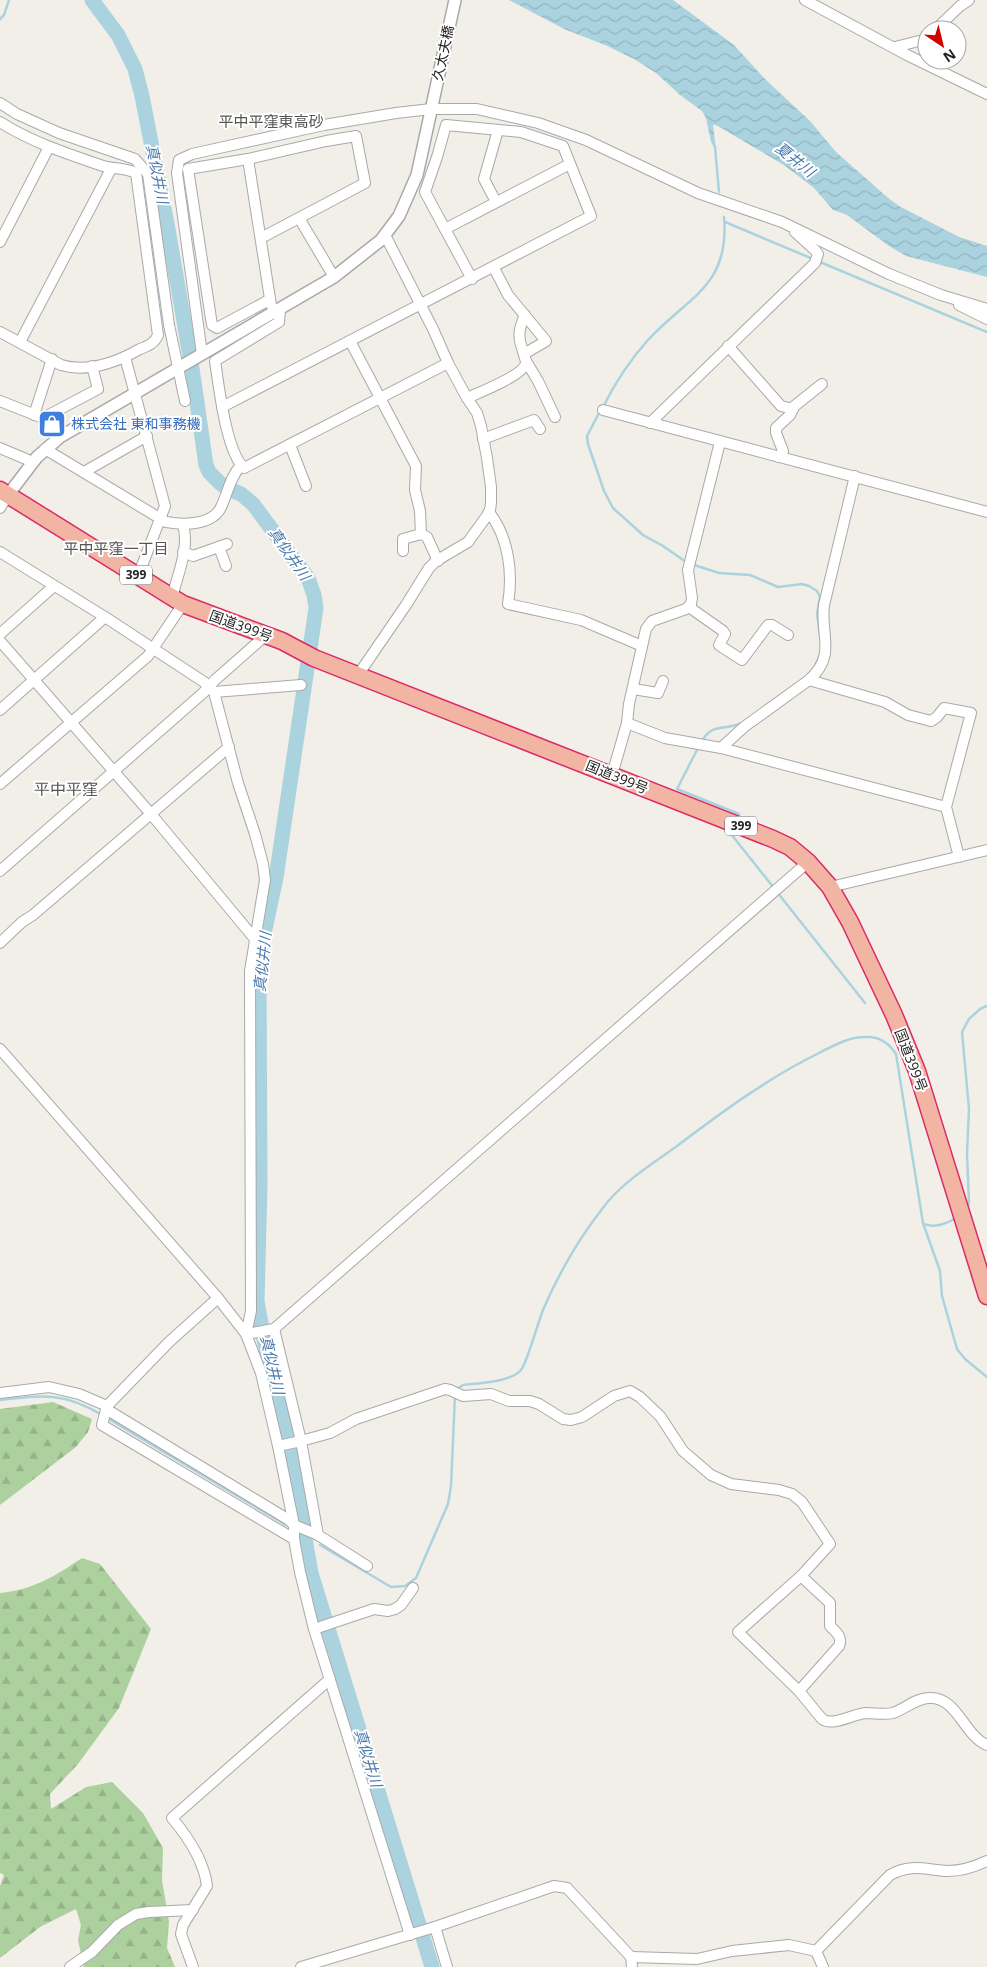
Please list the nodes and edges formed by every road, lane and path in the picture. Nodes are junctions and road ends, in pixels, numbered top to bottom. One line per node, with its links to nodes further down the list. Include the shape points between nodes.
1 (455, 0): 9 (street, 久太夫橋)
2 (805, 0): 6 (street)
3 (969, 0): 4 (street)
4 (945, 20)
5 (917, 42): 6 (street)
6 (896, 48): 7 (street)
7 (987, 94)
8 (0, 102): 43 (street, via 17,114 59,132 135,159 145,169 151,184 169,325)
9 (431, 107): 18 (street, via 477,109 538,123 586,140 698,193); 20 (street, 久太夫橋, via 417,175 399,216); 37 (street, via 324,125 192,154 179,160 177,173)
10 (0, 122): 12 (street)
11 (498, 130): 14 (street, via 521,132 563,146); 16 (street, via 484,179); 19 (street, via 446,125 424,192)
12 (49, 147): 15 (street); 22 (street)
13 (248, 159): 17 (street, via 356,136 365,183); 21 (street); 27 (street, via 188,169 212,326 217,328)
14 (570, 164): 16 (street); 23 (street, via 591,216)
15 (111, 168): 35 (street); 38 (street, via 136,173 158,335 151,344)
16 (496, 202): 19 (street)
17 (299, 218): 21 (street); 24 (street)
18 (782, 222): 26 (street, via 889,274); 36 (street, via 815,250 817,259)
19 (445, 230): 25 (street)
20 (385, 235): 24 (street, 久太夫橋); 28 (street)
21 (261, 238): 27 (street)
22 (0, 242)
23 (494, 268): 25 (street); 31 (street, via 508,294)
24 (334, 277): 30 (street, 久太夫橋)
25 (472, 279): 28 (street)
26 (941, 295): 29 (street); 32 (street)
27 (269, 300): 30 (street)
28 (421, 305): 34 (street); 41 (street)
29 (987, 309)
30 (277, 311): 37 (street, 久太夫橋); 50 (street, via 280,322 214,362)
31 (525, 315): 39 (street, via 519,334); 39 (street, via 546,341)
32 (987, 319)
33 (0, 332): 35 (street)
34 (350, 341): 47 (street); 50 (street)
35 (20, 342): 40 (street)
36 (728, 346): 51 (street, via 781,406); 55 (street)
37 (202, 354): 43 (street, 久太夫橋)
38 (125, 357): 42 (street); 45 (street)
39 (525, 357): 46 (street, via 524,368); 54 (street)
40 (52, 359): 42 (street, via 72,368); 53 (street)
41 (448, 363): 46 (street); 47 (street)
42 (92, 366): 53 (street, via 98,390 43,418)
43 (179, 367): 45 (street, 久太夫橋); 49 (street)
44 (822, 384): 51 (street)
45 (136, 393): 57 (street); 62 (street, 久太夫橋)
46 (467, 398): 58 (street, via 477,413)
47 (380, 399): 60 (street); 74 (street, via 416,466)
48 (0, 401): 53 (street)
49 (185, 401)
50 (222, 408): 65 (street)
51 (792, 408): 63 (street, via 790,415 776,428 783,451)
52 (602, 410): 55 (street)
53 (34, 415)
54 (555, 417)
55 (650, 423): 59 (street)
56 (540, 429): 58 (street, via 534,420)
57 (147, 436): 66 (street); 72 (street, via 165,506)
58 (483, 439): 70 (street, via 491,487)
59 (720, 442): 63 (street); 83 (street, via 689,566)
60 (290, 445): 65 (street, via 249,467); 68 (street)
61 (0, 448): 64 (street)
62 (45, 449): 64 (street, 久太夫橋); 66 (street)
63 (780, 457): 67 (street)
64 (33, 462): 69 (street, 久太夫橋)
65 (241, 465): 73 (street, via 234,474 222,506 214,515)
66 (84, 472): 72 (street)
67 (855, 476): 71 (street); 93 (street, via 824,605 826,652)
68 (306, 486)
69 (3, 498): 80 (highway, 国道399号 / 399)
70 (489, 512): 78 (street, via 468,542); 89 (street, via 500,532 509,562 508,604 581,620)
71 (987, 512)
72 (160, 518): 73 (street); 80 (street)
73 (182, 525): 77 (street)
74 (421, 534): 75 (street, via 397,540); 78 (street, via 427,537)
75 (403, 551)
76 (0, 552): 81 (street)
77 (183, 552): 79 (street, via 193,556 223,545); 82 (street)
78 (438, 561): 91 (street, via 423,577)
79 (226, 566)
80 (138, 576): 82 (highway, 国道399号 / 399)
81 (54, 586): 84 (street); 85 (street)
82 (177, 601): 86 (highway, 国道399号 / 399); 90 (street)
83 (690, 607): 87 (street, via 724,631 719,645 741,660 768,625); 89 (street, via 649,624)
84 (105, 617): 90 (street); 92 (street)
85 (0, 634)
86 (266, 635): 91 (highway, 国道399号 / 399); 96 (street)
87 (788, 635)
88 (0, 642): 92 (street)
89 (642, 646): 97 (street)
90 (154, 649): 96 (street); 99 (street)
91 (358, 675): 104 (highway, 国道399号 / 399)
92 (34, 680): 98 (street); 99 (street)
93 (809, 680): 102 (street, via 744,727); 106 (street, via 885,702 908,715 931,721 944,708 972,713)
94 (663, 681): 97 (street, via 658,693)
95 (301, 685): 96 (street)
96 (212, 689): 101 (street); 103 (street)
97 (633, 689): 100 (street)
98 (0, 710)
99 (71, 722): 103 (street); 105 (street)
100 (627, 723): 102 (street, via 665,738); 104 (street)
101 (229, 747): 107 (street); 113 (street, via 263,864 265,880)
102 (721, 748): 106 (street)
103 (113, 772): 107 (street); 111 (street)
104 (612, 775): 110 (highway, 国道399号 / 399, via 772,839)
105 (0, 784)
106 (946, 807): 109 (street)
107 (151, 814): 113 (street); 114 (street)
108 (987, 850): 109 (street)
109 (959, 857): 112 (street)
110 (808, 862): 112 (highway, 国道399号 / 399); 118 (street)
111 (0, 871)
112 (830, 887): 116 (highway, 国道399号 / 399, via 894,1015 917,1071)
113 (254, 938): 119 (street, via 250,971 251,1311)
114 (0, 943)
115 (0, 1049): 117 (street)
116 (987, 1296)
117 (218, 1298): 119 (street); 121 (street, via 169,1342)
118 (272, 1330): 119 (street); 122 (street)
119 (248, 1334): 123 (street)
120 (0, 1392): 121 (street, via 49,1386 80,1394)
121 (105, 1412): 124 (street); 126 (street, via 102,1425)
122 (300, 1442): 123 (street); 125 (street); 128 (street, via 445,1389 491,1394 509,1401 530,1401 571,1420 582,1417 614,1396 630,1391 660,1416 683,1451 711,1475 731,1484 792,1494 802,1502 830,1544)
123 (280, 1446): 124 (street)
124 (296, 1526): 125 (street); 126 (street)
125 (316, 1534): 127 (street)
126 (294, 1539): 130 (street)
127 (366, 1566)
128 (801, 1576): 132 (street, via 830,1603 830,1626 841,1642); 132 (street, via 738,1632)
129 (413, 1588): 130 (street, via 395,1609 374,1609)
130 (316, 1629): 131 (street)
131 (330, 1678): 135 (street, via 172,1818 190,1839 206,1879 207,1886); 137 (street)
132 (799, 1691): 133 (street, via 822,1719 832,1722 855,1714 892,1713 917,1701 938,1699 947,1703 974,1737)
133 (987, 1745)
134 (987, 1861): 138 (street, via 962,1870 910,1867 890,1875)
135 (193, 1910): 140 (street, via 136,1914 118,1925 92,1952); 141 (street, via 183,1925 182,1934)
136 (433, 1927): 137 (street); 139 (street, via 554,1886 567,1888); 143 (street)
137 (412, 1934): 142 (street)
138 (816, 1950): 139 (street, via 789,1945 732,1951 697,1959); 144 (street)
139 (632, 1962)
140 (70, 1967)
141 (194, 1967)
142 (301, 1967)
143 (446, 1967)
144 (824, 1967)

